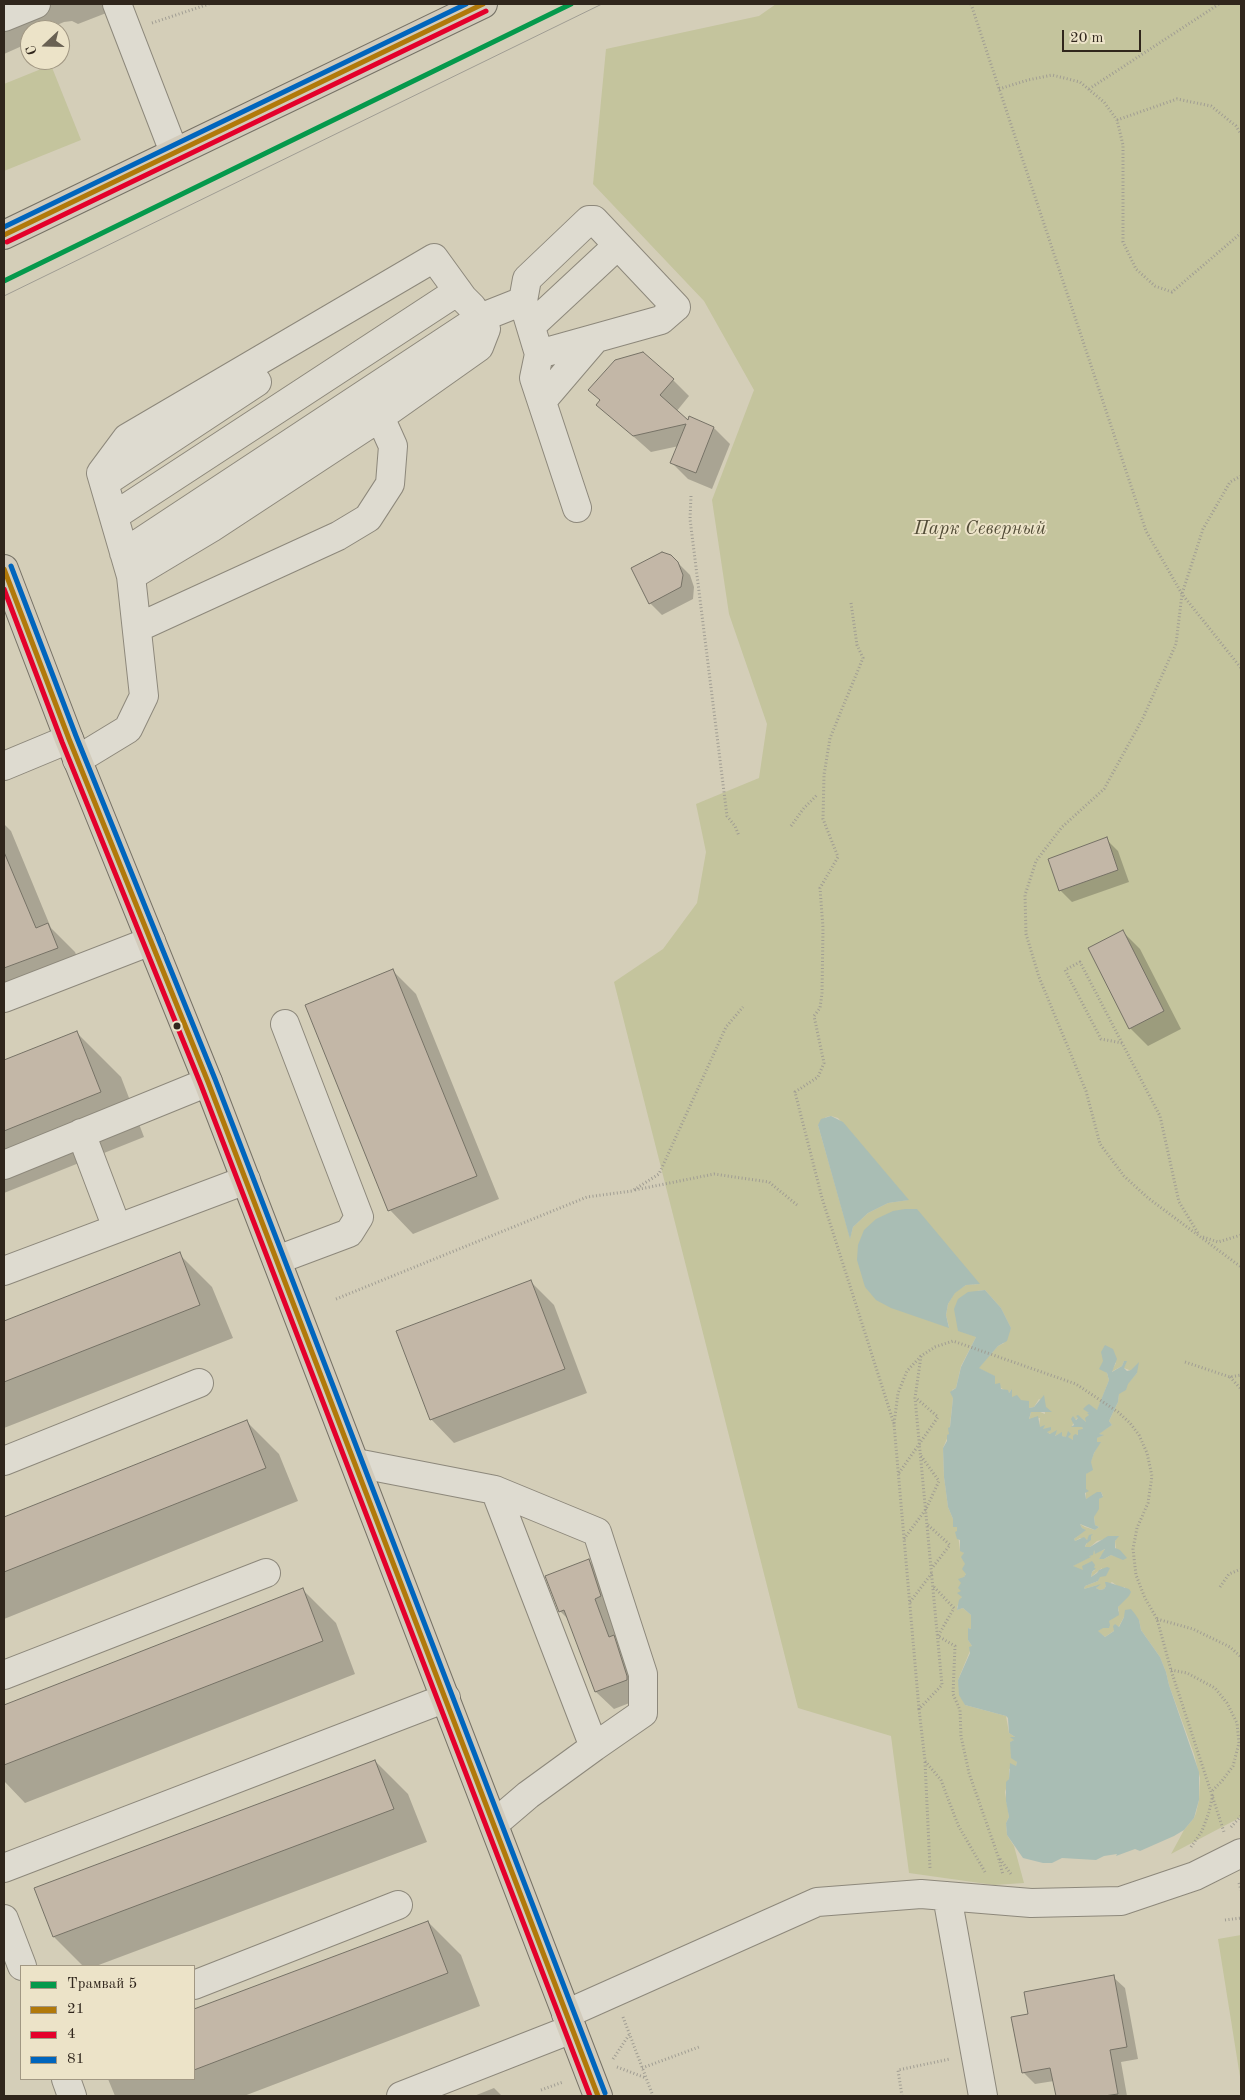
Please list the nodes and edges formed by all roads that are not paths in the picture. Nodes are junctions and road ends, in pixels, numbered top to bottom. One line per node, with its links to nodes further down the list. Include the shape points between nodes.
1 (36, 4): 4 (street)
2 (117, 4): 5 (street)
3 (483, 4): 5 (main road)
4 (4, 17)
5 (174, 152): 6 (main road)
6 (4, 234)
7 (608, 236): 9 (street); 9 (street, via 594,220 589,220 527,279); 11 (street, via 676,307 656,322)
8 (458, 291): 10 (street); 14 (street); 14 (street, via 434,258 127,438 101,473)
9 (526, 309): 10 (street); 11 (street)
10 (480, 318): 12 (street, via 486,329 478,347); 15 (street)
11 (552, 363): 13 (street)
12 (380, 417): 15 (street, via 211,528); 17 (street, via 393,446 390,484 368,518 338,536)
13 (577, 508)
14 (114, 516): 15 (street)
15 (127, 564): 17 (street)
16 (4, 569): 18 (main road)
17 (137, 628): 18 (street, via 144,696 128,729)
18 (73, 749): 19 (street); 20 (main road)
19 (4, 766)
20 (151, 940): 21 (street); 23 (main road)
21 (4, 998)
22 (285, 1024): 28 (street, via 359,1217 349,1233)
23 (208, 1082): 24 (street); 26 (main road)
24 (81, 1133): 25 (street); 27 (street)
25 (4, 1165)
26 (246, 1180): 27 (street); 28 (main road)
27 (117, 1228): 29 (street)
28 (277, 1260): 32 (main road)
29 (4, 1271)
30 (199, 1383): 31 (street)
31 (4, 1461)
32 (356, 1463): 33 (street); 36 (main road)
33 (495, 1490): 37 (street); 37 (street, via 597,1532 643,1674 643,1713)
34 (266, 1573): 35 (street)
35 (4, 1675)
36 (446, 1698): 38 (main road); 40 (street)
37 (594, 1747): 38 (street)
38 (494, 1824): 46 (main road)
39 (1233, 1844): 41 (street, via 1195,1876 1121,1900 1031,1903)
40 (4, 1868)
41 (947, 1896): 46 (street, via 921,1894 817,1902 613,1992); 51 (street)
42 (398, 1905): 45 (street)
43 (4, 1919): 44 (street)
44 (22, 1965)
45 (195, 1985)
46 (569, 2022): 49 (street); 50 (main road)
47 (66, 2080): 48 (street)
48 (72, 2096)
49 (401, 2096)
50 (598, 2096)
51 (983, 2096)

